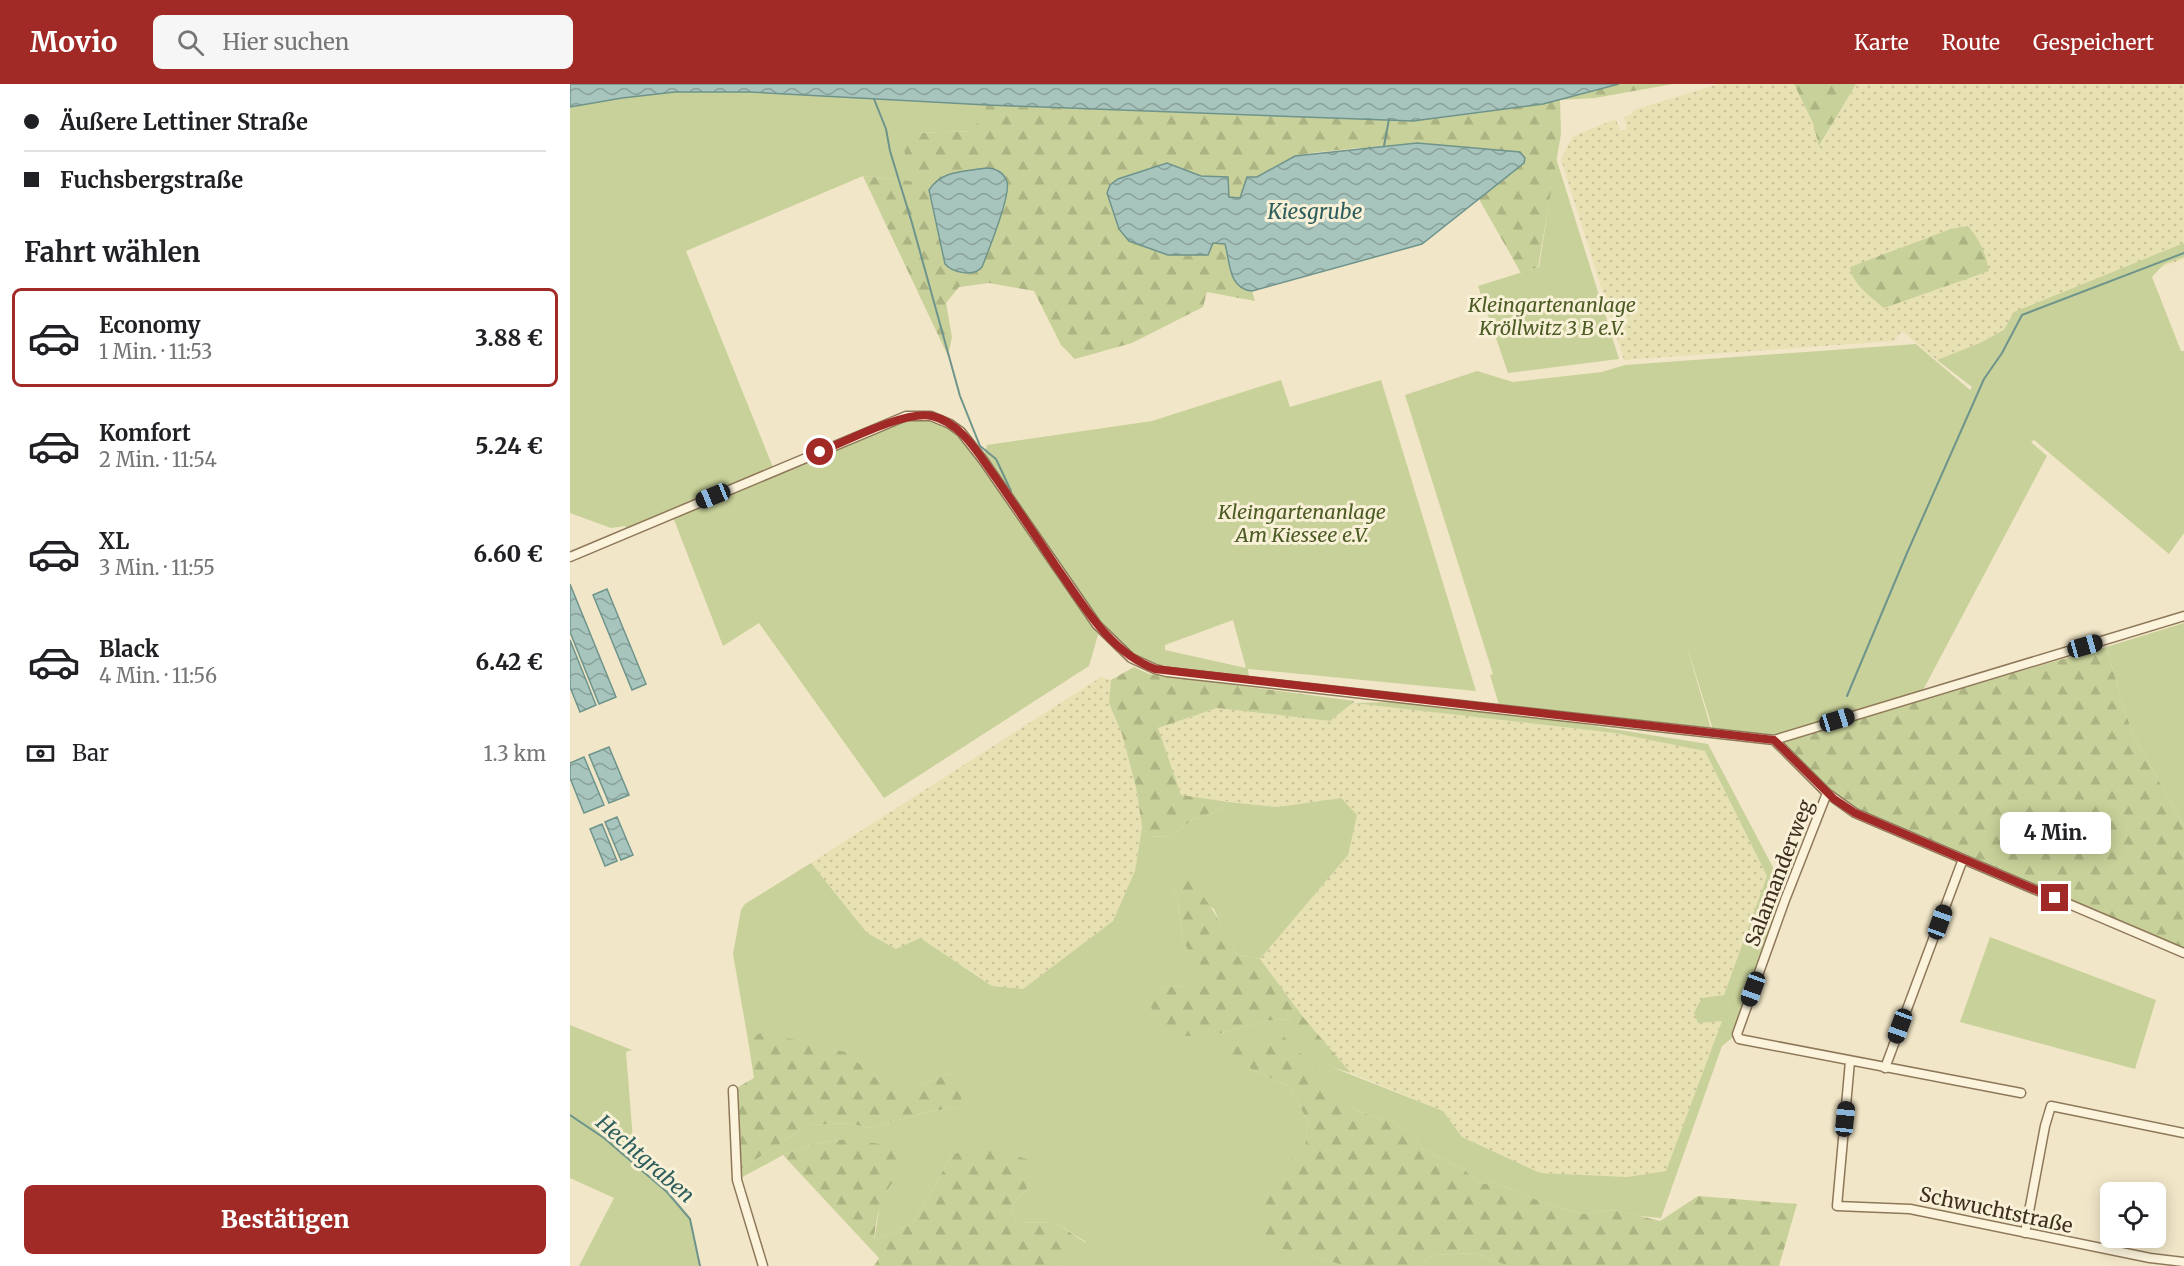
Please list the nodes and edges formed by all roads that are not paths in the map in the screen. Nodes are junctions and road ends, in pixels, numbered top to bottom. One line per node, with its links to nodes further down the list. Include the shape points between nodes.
1 (570, 557): 3 (street, via 906,417 931,416 962,432 1097,625 1131,658 1147,666 1167,672)
2 (2184, 616): 3 (street)
3 (1774, 740): 4 (street)
4 (1827, 793): 5 (street, via 1855,813); 7 (street, Salamanderweg, via 1737,1034 1739,1038)
5 (1963, 859): 6 (street); 8 (street)
6 (2184, 953)
7 (1851, 1061): 8 (street); 12 (street, Schwuchtstraße, via 1837,1206 1911,1209)
8 (1884, 1068): 10 (street)
9 (733, 1090): 14 (street, via 737,1180)
10 (2020, 1094)
11 (2184, 1133): 12 (street, via 2051,1106)
12 (2025, 1233): 13 (street, Schwuchtstraße)
13 (2184, 1262)
14 (763, 1266)

